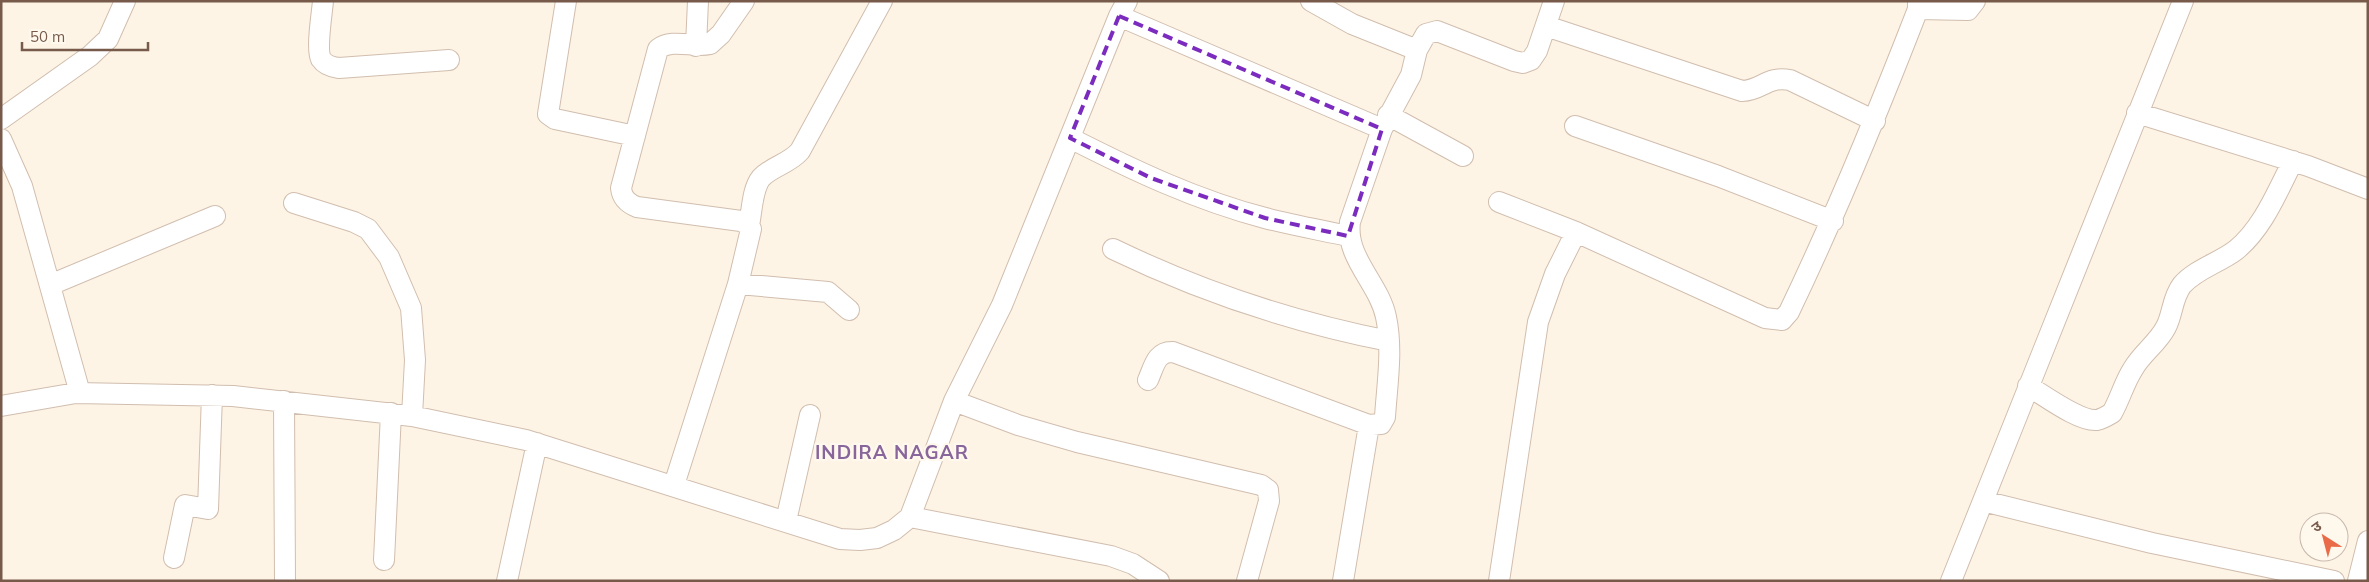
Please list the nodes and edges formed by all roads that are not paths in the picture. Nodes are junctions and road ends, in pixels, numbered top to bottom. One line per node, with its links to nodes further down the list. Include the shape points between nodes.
1 (125, 1): 18 (street, via 108,39 90,56)
2 (323, 1): 16 (street, via 320,54 331,67)
3 (566, 1): 22 (street, via 548,114 555,119)
4 (698, 1): 14 (street)
5 (744, 1): 14 (street, via 716,39 710,44)
6 (882, 1): 32 (street, via 800,150 790,161 760,181)
7 (1311, 1): 15 (street, via 1352,24)
8 (1554, 1): 13 (street)
9 (1975, 1): 11 (street, via 1968,10)
10 (2183, 1): 17 (street)
11 (1918, 5): 19 (street)
12 (1123, 9): 20 (street); 24 (street)
13 (1546, 26): 15 (street, via 1537,51 1531,60 1522,63 1437,31 1426,34); 19 (street, via 1742,91 1750,91 1778,78 1790,80)
14 (696, 46): 22 (street, via 674,43 658,48)
15 (1417, 50): 20 (street, via 1411,75)
16 (449, 60)
17 (2137, 113): 26 (street); 41 (street)
18 (1, 119)
19 (1875, 121): 31 (street)
20 (1385, 122): 25 (street); 34 (street)
21 (1575, 126): 31 (street, via 1718,176)
22 (635, 136): 32 (street, via 621,188 630,205 741,221)
23 (1, 138): 37 (street, via 22,186)
24 (1070, 138): 34 (street, via 1151,178 1205,199 1265,218); 45 (street, via 1002,305)
25 (1463, 156)
26 (2293, 161): 27 (street); 41 (street, via 2249,238 2191,277 2176,294 2166,327 2133,367 2112,413 2096,420 2088,419)
27 (2368, 189)
28 (1498, 202): 33 (street)
29 (294, 203): 49 (street, via 368,229 389,257 411,308 415,360)
30 (215, 216): 37 (street)
31 (1833, 222): 33 (street, via 1789,312 1782,320 1765,318)
32 (749, 225): 36 (street, via 751,234)
33 (1576, 232): 64 (street, via 1555,274 1538,322)
34 (1348, 236): 39 (street, via 1379,297)
35 (1113, 249): 39 (street, via 1187,284 1228,299 1309,323)
36 (738, 284): 38 (street, via 828,292); 52 (street)
37 (50, 286): 42 (street)
38 (849, 310)
39 (1390, 340): 50 (street, via 1384,422)
40 (1148, 380): 50 (street, via 1159,355 1165,351 1173,352)
41 (2028, 386): 53 (street)
42 (80, 393): 43 (street); 46 (street)
43 (212, 395): 44 (street); 57 (street, via 208,509 185,505)
44 (284, 401): 47 (street); 59 (street)
45 (954, 401): 54 (street); 62 (street, via 1018,425 1077,442 1262,485 1268,490 1269,501)
46 (1, 406)
47 (391, 413): 49 (street); 58 (street)
48 (810, 415): 55 (street)
49 (412, 416): 51 (street)
50 (1369, 425): 63 (street)
51 (537, 443): 52 (street); 60 (street)
52 (674, 485): 55 (street)
53 (1983, 502): 65 (street); 66 (street, via 2152,543)
54 (910, 517): 55 (street, via 877,538 860,540 840,538); 61 (street, via 1111,556 1133,564)
55 (786, 521)
56 (2368, 541): 67 (street)
57 (174, 558)
58 (384, 560)
59 (285, 581)
60 (507, 581)
61 (1159, 581)
62 (1247, 581)
63 (1343, 581)
64 (1499, 581)
65 (1951, 581)
66 (2334, 581)
67 (2358, 581)

